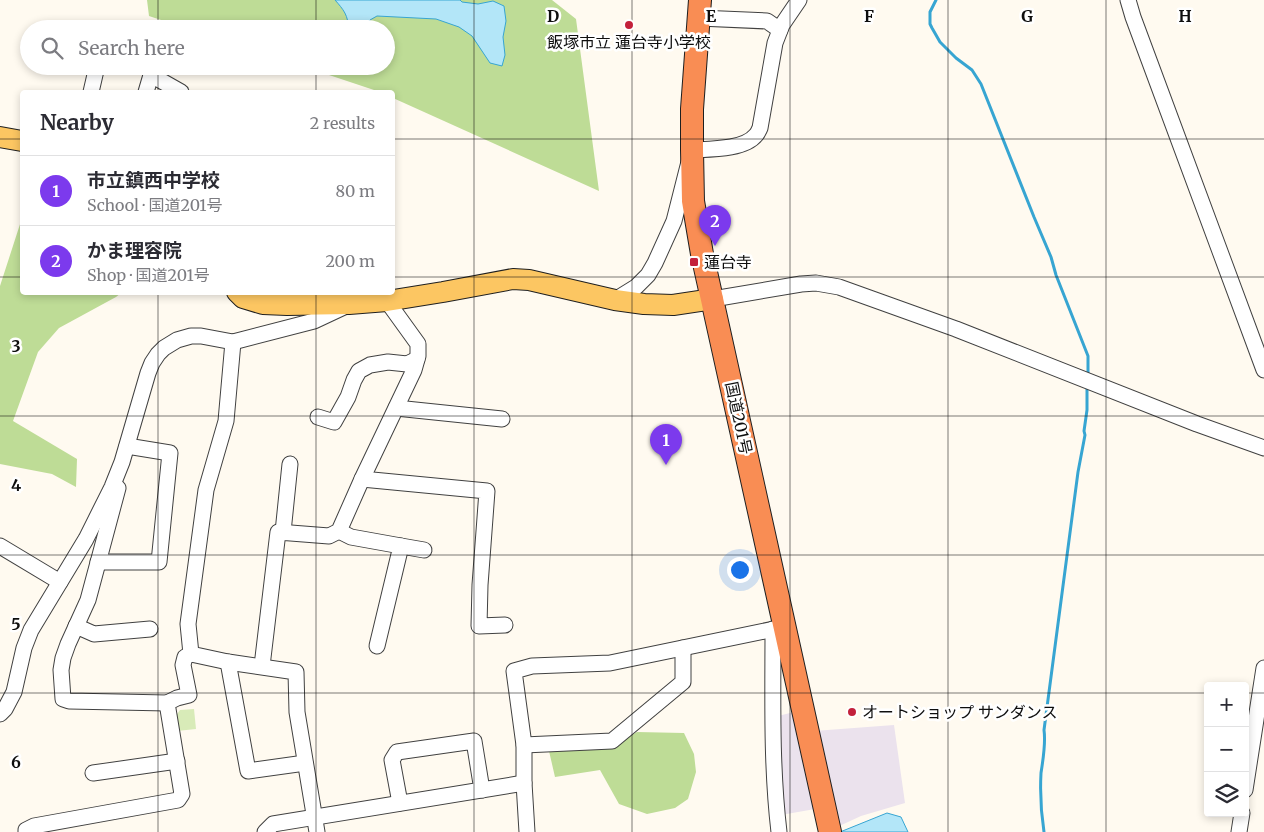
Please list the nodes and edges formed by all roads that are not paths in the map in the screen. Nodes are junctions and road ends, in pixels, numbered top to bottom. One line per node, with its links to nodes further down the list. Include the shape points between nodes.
1 (799, 0): 4 (street)
2 (1128, 0): 22 (street)
3 (700, 9): 4 (street, via 766,21); 13 (highway, 国道201号)
4 (780, 30): 13 (street, via 756,136 745,143 722,149)
5 (95, 75): 8 (street)
6 (151, 75): 9 (street)
7 (158, 75): 10 (street)
8 (91, 90)
9 (147, 90)
10 (178, 90)
11 (0, 138): 12 (main road)
12 (20, 141)
13 (692, 150): 16 (highway, 国道201号, via 693,201); 17 (street, via 674,221 655,263 636,287)
14 (240, 295): 15 (main road, via 263,304)
15 (285, 299): 19 (main road)
16 (713, 299): 17 (main road, via 673,305); 27 (street, via 801,284 839,287); 40 (highway, 国道201号)
17 (615, 300): 18 (main road, via 513,279)
18 (387, 301): 19 (main road); 21 (street, via 418,344)
19 (349, 304): 20 (street, via 314,321)
20 (233, 342): 26 (street, via 191,336 164,348 152,363); 44 (street, via 226,421 206,490 189,615)
21 (417, 359): 23 (street); 24 (street, via 407,364 388,362 370,365 359,371 334,422)
22 (1264, 370)
23 (396, 408): 25 (street); 30 (street)
24 (318, 417)
25 (502, 419)
26 (127, 446): 28 (street); 36 (street, via 170,453 159,562)
27 (1264, 448)
28 (122, 462): 36 (street, via 119,487); 37 (street, via 86,540)
29 (290, 464): 32 (street)
30 (362, 479): 31 (street); 38 (street, via 487,491 479,626)
31 (339, 531): 32 (street, via 328,536); 34 (street, via 351,537)
32 (282, 532): 46 (street, via 278,532)
33 (0, 546): 37 (street)
34 (401, 546): 35 (street); 42 (street)
35 (424, 550)
36 (98, 562): 39 (street, via 88,600)
37 (60, 582): 49 (street, via 31,630 14,692)
38 (505, 625)
39 (76, 626): 41 (street, via 94,634); 48 (street, via 63,658 62,699)
40 (779, 628): 43 (street); 63 (street, via 772,746); 64 (highway, 国道201号)
41 (150, 629)
42 (377, 646)
43 (683, 648): 50 (street, via 684,682 612,741); 50 (street, via 610,663 532,666 514,671)
44 (191, 654): 45 (street); 48 (street, via 185,657 183,664 189,695)
45 (228, 662): 46 (street); 52 (street, via 248,771)
46 (262, 666): 52 (street, via 296,672 297,712)
47 (1264, 668): 53 (street)
48 (167, 703): 51 (street)
49 (2, 710)
50 (524, 745): 55 (street)
51 (177, 761): 54 (street); 60 (street, via 182,794 178,800 34,826)
52 (305, 763): 59 (street)
53 (1248, 772)
54 (93, 773)
55 (524, 782): 56 (street); 62 (street)
56 (482, 790): 57 (street); 57 (street, via 474,741 397,752 392,760)
57 (400, 803): 59 (street)
58 (1241, 817): 65 (street)
59 (315, 824): 61 (street, via 273,824)
60 (26, 832)
61 (265, 832)
62 (527, 832)
63 (779, 832)
64 (830, 832)
65 (1239, 832)

